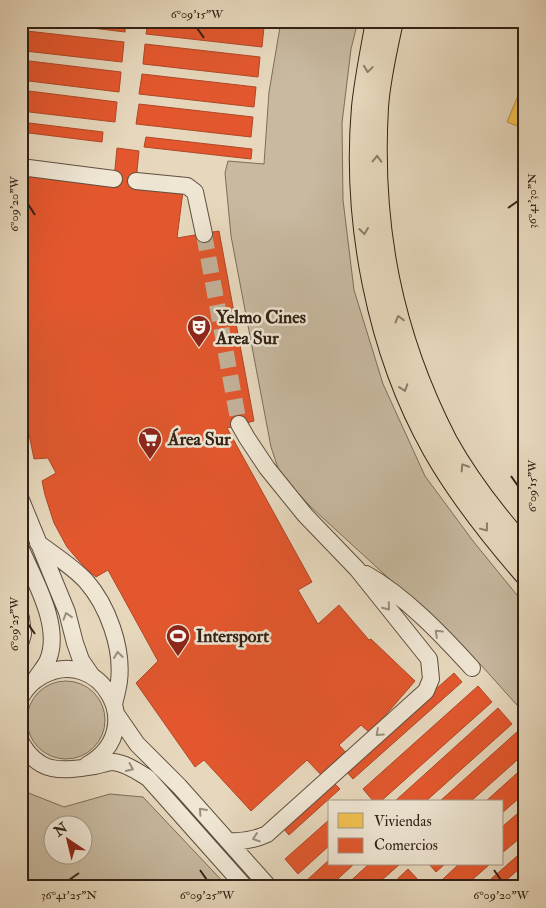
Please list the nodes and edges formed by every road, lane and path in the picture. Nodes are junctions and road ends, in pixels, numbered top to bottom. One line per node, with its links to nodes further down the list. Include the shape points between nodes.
1 (376, 21): 13 (main road, one-way to 13, via 362,107 360,169 363,230 374,292 408,398 433,450 459,492)
2 (393, 21): 10 (main road, one-way to 2, via 500,520 448,441 404,337 390,287 380,226 377,167 378,106)
3 (21, 167): 4 (street)
4 (114, 179)
5 (136, 181): 6 (street, via 187,186 195,192)
6 (204, 234)
7 (239, 424): 12 (street, via 300,508)
8 (21, 500): 9 (street)
9 (38, 543): 17 (street, one-way to 9, via 75,643 64,604); 19 (street, one-way to 9, via 119,663 113,628 103,606 85,580)
10 (525, 548)
11 (21, 549): 18 (street, via 50,618 52,640 48,660)
12 (357, 569): 16 (street, one-way to 12, via 382,583); 23 (street, one-way to 23, via 429,659 431,679 426,691 267,834 245,842)
13 (525, 575)
14 (21, 618): 15 (street)
15 (21, 641)
16 (472, 668)
17 (92, 676): 18 (street, via 78,671 48,673); 19 (street, via 105,688)
18 (24, 690)
19 (115, 709): 22 (street, via 115,732 109,747); 23 (street, one-way to 19, via 137,744)
20 (21, 742): 21 (street)
21 (28, 757): 22 (street, via 58,770)
22 (83, 768): 24 (street, one-way to 24, via 114,762 131,767 148,778)
23 (229, 841): 25 (street)
24 (246, 887)
25 (269, 887)

